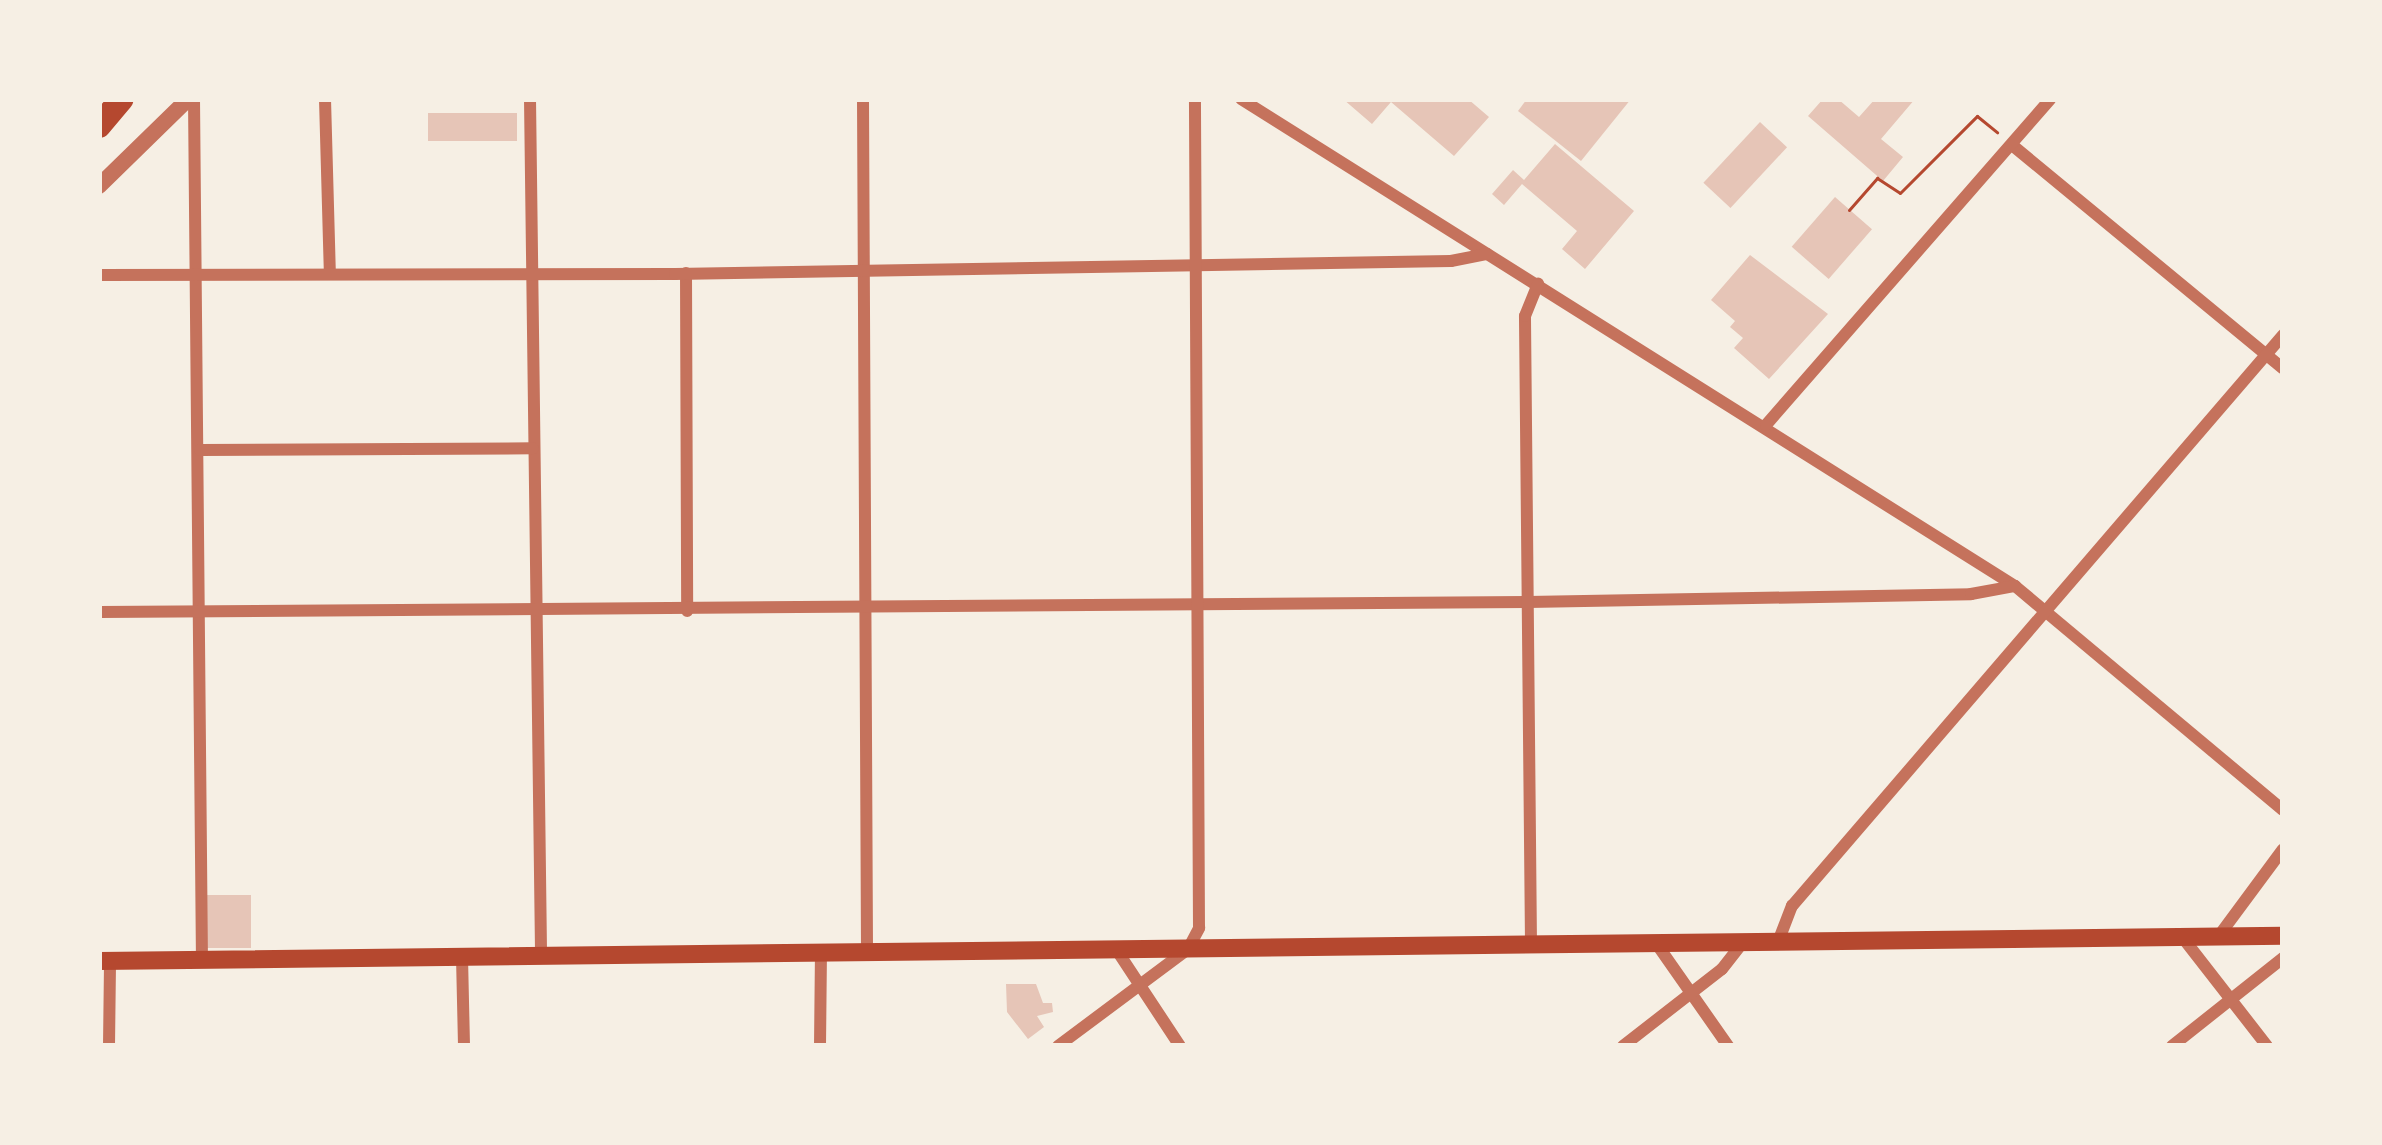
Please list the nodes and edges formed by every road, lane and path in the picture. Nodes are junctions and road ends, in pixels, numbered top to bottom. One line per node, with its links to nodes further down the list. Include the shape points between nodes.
1 (122, 99): 9 (highway)
2 (191, 99): 11 (street); 20 (street)
3 (325, 99): 17 (street)
4 (530, 99): 16 (street)
5 (863, 99): 15 (street)
6 (1195, 99): 14 (street)
7 (1241, 99): 13 (street)
8 (2050, 99): 10 (street)
9 (99, 126)
10 (2012, 145): 12 (path, via 1977,116 1900,193 1877,178); 23 (street); 25 (street)
11 (99, 186)
12 (1849, 210)
13 (1487, 254): 14 (street); 21 (street)
14 (1195, 265): 15 (street); 30 (street)
15 (866, 270): 18 (street); 31 (street)
16 (534, 272): 17 (street); 18 (street); 26 (street)
17 (330, 273): 20 (street)
18 (686, 273): 33 (street)
19 (99, 274): 20 (street)
20 (198, 274): 27 (street)
21 (1538, 283): 25 (street); 29 (street, via 1525,316)
22 (2283, 335): 23 (street)
23 (2267, 354): 24 (street); 34 (street)
24 (2283, 368)
25 (1766, 425): 28 (street)
26 (533, 448): 27 (street); 32 (street)
27 (200, 450): 35 (street)
28 (2015, 586): 29 (street, via 1971,594); 34 (street)
29 (1528, 602): 30 (street); 45 (street)
30 (1197, 604): 31 (street); 46 (street, via 1198,928)
31 (866, 606): 33 (street); 48 (street)
32 (536, 608): 33 (street); 35 (street); 50 (street)
33 (687, 610)
34 (2046, 610): 37 (street); 43 (street, via 1792,906)
35 (201, 611): 36 (street); 53 (street)
36 (99, 613)
37 (2283, 810)
38 (2283, 849): 40 (street)
39 (2283, 936): 40 (main road)
40 (2218, 937): 41 (main road)
41 (2183, 938): 43 (main road); 57 (street)
42 (1743, 942): 43 (main road); 44 (main road); 56 (street)
43 (1778, 942)
44 (1656, 943): 45 (main road); 56 (street)
45 (1531, 944): 46 (main road)
46 (1188, 949): 47 (main road); 55 (street)
47 (1116, 950): 48 (main road); 55 (street)
48 (867, 952): 49 (main road)
49 (821, 953): 50 (main road); 60 (street)
50 (541, 956): 51 (main road)
51 (462, 957): 53 (main road); 59 (street)
52 (2283, 958): 57 (street)
53 (202, 960): 54 (main road)
54 (104, 961): 58 (street)
55 (1134, 987): 61 (street); 62 (street)
56 (1689, 995): 63 (street); 64 (street)
57 (2231, 1000): 65 (street); 66 (street)
58 (109, 1046)
59 (464, 1046)
60 (820, 1046)
61 (1058, 1046)
62 (1180, 1046)
63 (1623, 1046)
64 (1728, 1046)
65 (2172, 1046)
66 (2267, 1046)

